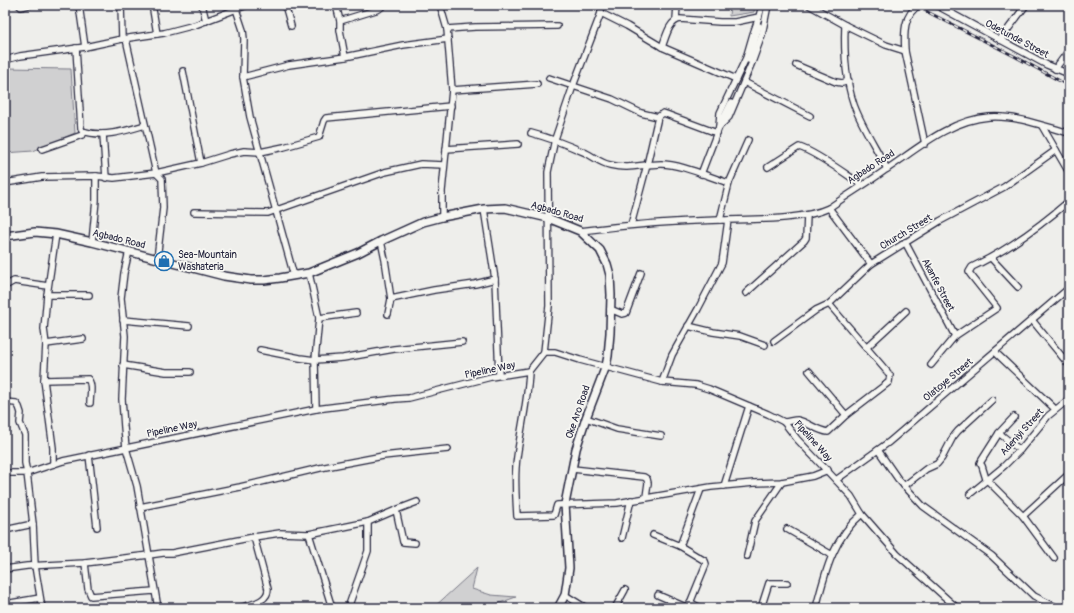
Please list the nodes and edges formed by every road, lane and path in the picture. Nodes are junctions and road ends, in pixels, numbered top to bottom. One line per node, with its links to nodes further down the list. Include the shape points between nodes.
1 (19, 5): 2 (street)
2 (29, 5)
3 (79, 5): 34 (street)
4 (121, 5): 31 (street)
5 (202, 5): 24 (street)
6 (247, 5): 19 (street)
7 (285, 5): 27 (street)
8 (336, 5): 25 (street)
9 (384, 5): 25 (street, via 379,9)
10 (440, 5): 29 (street)
11 (601, 5): 21 (street)
12 (677, 5): 23 (street)
13 (763, 5): 22 (street); 58 (street, via 751,56)
14 (768, 5): 49 (street, via 762,35)
15 (809, 5): 26 (street)
16 (920, 5): 38 (street, via 908,18 904,38)
17 (936, 5): 33 (street, Odetunde Street)
18 (1026, 5): 33 (street)
19 (236, 9): 24 (street); 45 (street, via 244,39)
20 (153, 10): 30 (street)
21 (601, 14): 35 (street); 51 (street)
22 (759, 17): 23 (street, via 735,22); 47 (street, via 746,58)
23 (676, 20): 35 (street, via 672,23)
24 (206, 21): 30 (street)
25 (340, 21): 39 (street)
26 (845, 25): 38 (street, via 886,45); 48 (street, via 844,48)
27 (291, 26)
28 (557, 26): 29 (street)
29 (447, 29): 32 (street)
30 (157, 34): 31 (street)
31 (124, 39): 34 (street); 56 (street)
32 (448, 39): 39 (street); 52 (street)
33 (1000, 40): 42 (street, Odetunde Street)
34 (84, 47): 36 (street)
35 (662, 47): 47 (street)
36 (76, 48): 40 (street); 59 (street, via 81,128)
37 (1069, 50): 42 (street)
38 (905, 51): 66 (street)
39 (345, 57): 45 (street, via 289,65)
40 (5, 60)
41 (796, 65): 48 (street, via 836,82)
42 (1055, 69): 44 (street, Odetunde Street)
43 (183, 71): 71 (street)
44 (1069, 74)
45 (243, 77): 70 (street, via 250,117)
46 (549, 78): 51 (street)
47 (736, 79): 58 (street, via 720,113)
48 (849, 81): 75 (street, via 854,105)
49 (744, 82): 54 (street); 58 (street, via 729,117)
50 (537, 84): 52 (street)
51 (573, 86): 55 (street, via 612,99 641,113); 63 (street)
52 (452, 90): 53 (street)
53 (451, 106): 68 (street); 70 (street, via 326,118 319,137)
54 (810, 116)
55 (658, 117): 58 (street, via 663,113); 73 (street)
56 (145, 125): 61 (street); 77 (street)
57 (1042, 126): 60 (street, Agbado Road); 66 (street, Agbado Road, via 1012,118 989,117 951,128); 69 (street)
58 (718, 130): 78 (street)
59 (85, 132): 61 (street); 67 (street)
60 (1069, 133)
61 (103, 134): 80 (street)
62 (531, 134): 63 (street)
63 (555, 140): 73 (street, via 611,165 628,168); 91 (street, via 548,172)
64 (748, 140): 81 (street)
65 (518, 144): 68 (street)
66 (924, 144): 75 (street, Agbado Road)
67 (42, 149)
68 (446, 149): 72 (street)
69 (1056, 150): 76 (street); 100 (street, Church Street, via 1004,187)
70 (260, 152): 71 (street, via 244,151); 87 (street)
71 (202, 163): 77 (street)
72 (444, 165): 87 (street, via 421,164 385,172); 90 (street)
73 (647, 165): 78 (street, via 662,164); 94 (street)
74 (768, 167): 83 (street, via 799,148)
75 (888, 169): 83 (street, Agbado Road)
76 (1067, 169)
77 (156, 173): 80 (street); 103 (street, via 162,178 163,208)
78 (701, 174): 81 (street)
79 (96, 176): 80 (street); 82 (street, via 42,177); 99 (street)
80 (106, 178)
81 (729, 183): 92 (street)
82 (5, 184)
83 (862, 185): 85 (street, Agbado Road)
84 (1069, 201): 102 (street, via 1024,238)
85 (829, 208): 89 (street, Agbado Road); 104 (street)
86 (484, 209): 90 (main road, Agbado Road); 91 (main road, Agbado Road, via 501,207); 108 (street)
87 (275, 210): 88 (street, via 263,213); 107 (street)
88 (194, 212)
89 (807, 215): 93 (street, Agbado Road); 113 (street, via 804,241)
90 (442, 217): 98 (main road, Agbado Road, via 423,222)
91 (548, 218): 95 (main road, Agbado Road); 135 (street, via 549,306)
92 (720, 220): 93 (street, Agbado Road); 94 (street, Agbado Road)
93 (728, 220): 126 (street, via 722,263)
94 (631, 225): 95 (street, Agbado Road)
95 (580, 231): 118 (main road, Oke Aro Road, via 600,250 607,264 610,275)
96 (56, 234): 97 (main road, Agbado Road, via 35,232); 99 (main road, Agbado Road); 110 (street)
97 (5, 236)
98 (381, 241): 105 (main road, Agbado Road); 116 (street)
99 (92, 242): 101 (main road, Agbado Road)
100 (905, 242): 104 (street, Church Street); 127 (street, Akanfe Street)
101 (129, 251): 103 (main road, Agbado Road); 123 (street, via 121,298)
102 (992, 258): 111 (street); 127 (street, via 972,267 969,272 997,308)
103 (157, 259): 107 (main road, Agbado Road, via 251,280)
104 (870, 264): 117 (street, Church Street)
105 (309, 273): 107 (main road, Agbado Road); 122 (street)
106 (641, 273): 118 (street, via 626,313)
107 (294, 276)
108 (495, 279): 116 (street); 145 (street)
109 (5, 286): 110 (street, via 14,281)
110 (48, 286): 114 (street)
111 (1018, 287)
112 (1069, 288): 124 (street, Olatoye Street)
113 (746, 293)
114 (47, 295): 115 (street); 131 (street, via 44,329)
115 (89, 295)
116 (391, 299): 121 (street)
117 (829, 304): 129 (street, Church Street, via 816,310); 133 (street)
118 (610, 309): 141 (main road, Oke Aro Road)
119 (906, 311): 133 (street)
120 (356, 313): 122 (street)
121 (388, 314)
122 (319, 318): 137 (street)
123 (123, 320): 125 (street); 138 (street)
124 (1032, 320): 136 (street, Olatoye Street); 140 (street)
125 (189, 326)
126 (688, 326): 132 (street, via 740,336); 147 (street, via 672,355)
127 (955, 336): 139 (street)
128 (83, 339): 131 (street)
129 (774, 341)
130 (462, 342): 137 (street)
131 (46, 344): 146 (street)
132 (765, 345)
133 (866, 348): 155 (street, via 890,375 890,379)
134 (260, 350): 137 (street)
135 (544, 352): 141 (street, Pipeline Way, via 555,352); 142 (street, Pipeline Way)
136 (995, 352): 154 (street); 163 (street, Olatoye Street)
137 (315, 360): 153 (street)
138 (123, 365): 143 (street, via 166,372); 161 (street, via 122,399)
139 (931, 365)
140 (1069, 365)
141 (606, 366): 147 (street, Pipeline Way); 156 (main road, Oke Aro Road)
142 (529, 371): 145 (street, Pipeline Way); 182 (street, via 528,392 516,458 516,516 554,515 557,505)
143 (190, 372)
144 (809, 372): 155 (street)
145 (499, 375): 153 (street, Pipeline Way, via 409,398)
146 (44, 380): 151 (street, via 88,379); 166 (street)
147 (662, 382): 152 (street, Pipeline Way, via 696,385)
148 (1069, 399): 154 (street, Adeniyi Street)
149 (992, 400): 176 (street, via 958,431 937,464)
150 (5, 402): 170 (street, via 16,403 21,413 20,423 25,435 25,463)
151 (90, 403)
152 (749, 406): 158 (street, Pipeline Way); 175 (street)
153 (316, 409): 161 (street, Pipeline Way)
154 (1055, 410): 164 (street, Adeniyi Street)
155 (846, 415): 158 (street, via 828,432 796,420)
156 (586, 418): 160 (street, via 617,429); 167 (main road, Oke Aro Road)
157 (1014, 418): 159 (street)
158 (784, 422): 168 (street, Pipeline Way, via 799,442)
159 (999, 433): 164 (street); 172 (street, via 980,463)
160 (661, 436)
161 (126, 448): 165 (street, Pipeline Way); 183 (street)
162 (448, 449): 183 (street, via 383,456)
163 (878, 450): 173 (street, Olatoye Street); 176 (street)
164 (1020, 450): 172 (street, Adeniyi Street)
165 (89, 455): 166 (street, Pipeline Way); 189 (street)
166 (53, 464): 170 (street, Pipeline Way)
167 (572, 469): 179 (street, via 644,477 648,482); 182 (main road, Oke Aro Road)
168 (828, 470): 173 (street, Pipeline Way); 174 (street, via 813,476)
169 (5, 473): 170 (street, Pipeline Way)
170 (28, 473): 188 (street)
171 (1069, 474): 186 (street)
172 (986, 479): 178 (street, Adeniyi Street); 186 (street)
173 (836, 480): 185 (street, Pipeline Way, via 856,502)
174 (782, 482): 175 (street); 200 (street, via 755,521)
175 (724, 486): 177 (street)
176 (904, 486): 213 (street, via 923,506 992,556 1034,596)
177 (701, 489): 179 (street); 197 (street)
178 (970, 494)
179 (646, 498): 180 (street)
180 (631, 500): 182 (street, via 601,504); 195 (street)
181 (417, 502): 184 (street)
182 (565, 504): 208 (main road, Oke Aro Road, via 569,568)
183 (140, 507): 198 (street)
184 (396, 510): 187 (street); 196 (street, via 403,542)
185 (862, 514): 199 (street, via 847,528); 225 (street, Pipeline Way, via 897,554)
186 (1023, 516): 201 (street)
187 (368, 522): 192 (street); 218 (street, via 368,551)
188 (33, 524): 191 (street); 203 (street)
189 (97, 527)
190 (787, 529): 199 (street)
191 (5, 530)
192 (309, 534): 194 (street, via 280,533); 217 (street)
193 (653, 535): 197 (street)
194 (254, 537): 198 (street); 216 (street, via 268,594 259,601)
195 (622, 538)
196 (415, 543)
197 (680, 546): 212 (street, via 706,564)
198 (149, 555): 202 (street); 207 (street)
199 (832, 555): 224 (street)
200 (747, 556)
201 (1054, 558)
202 (85, 563): 203 (street); 207 (street, via 91,596)
203 (35, 566): 204 (street); 210 (street)
204 (5, 569)
205 (787, 583): 223 (street, via 769,583)
206 (625, 590): 221 (street)
207 (154, 591): 215 (street)
208 (566, 595): 219 (main road, Oke Aro Road); 220 (street)
209 (658, 595): 212 (street)
210 (40, 598): 211 (street); 214 (street)
211 (5, 604)
212 (689, 606): 222 (street)
213 (1054, 606)
214 (42, 608)
215 (158, 608)
216 (240, 608)
217 (332, 608)
218 (348, 608)
219 (558, 608)
220 (586, 608)
221 (615, 608)
222 (701, 608)
223 (761, 608)
224 (816, 608)
225 (957, 608)

